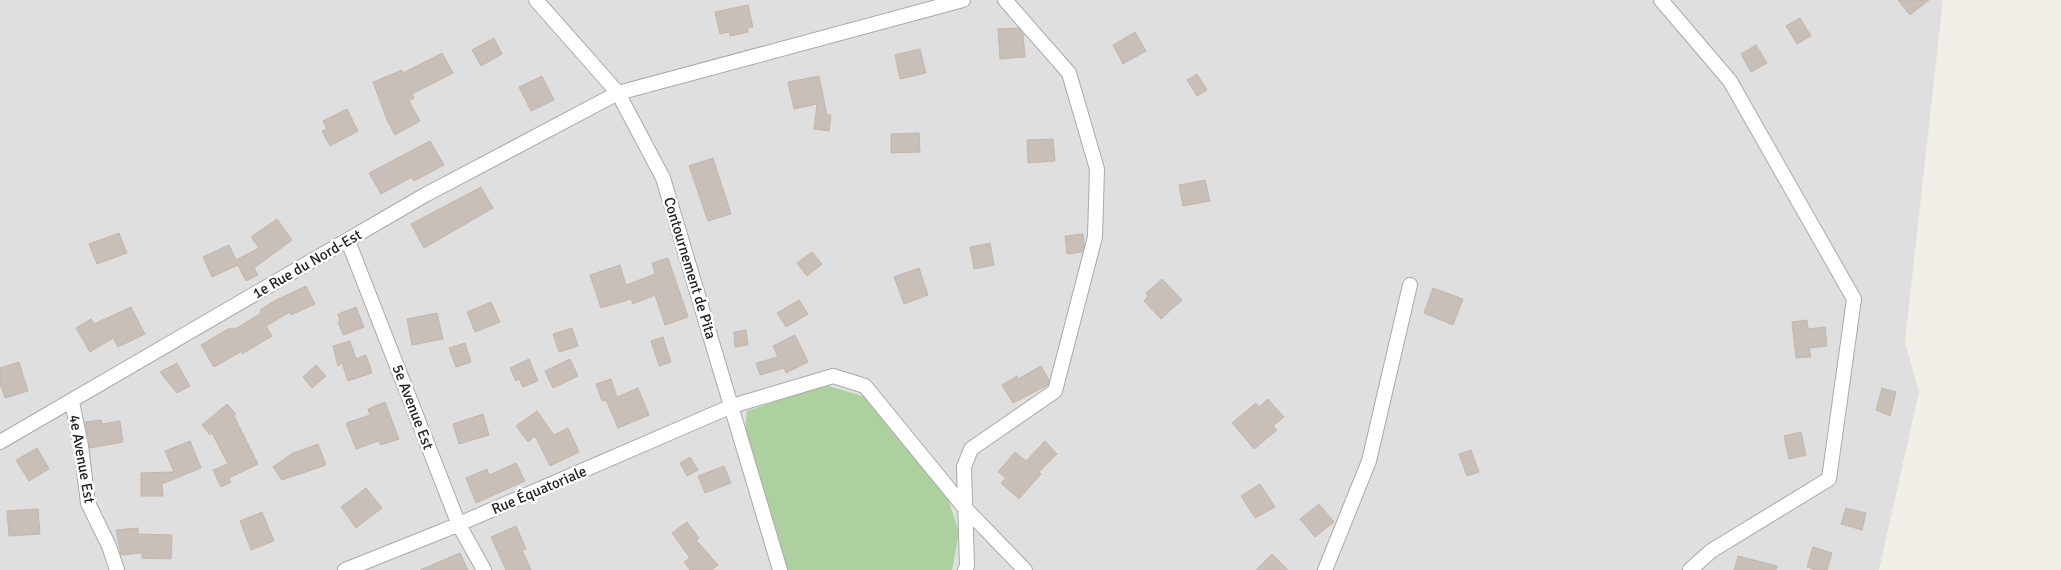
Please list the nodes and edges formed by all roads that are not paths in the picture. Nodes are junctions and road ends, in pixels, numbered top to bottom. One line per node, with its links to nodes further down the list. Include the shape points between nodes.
1 (536, 0): 5 (street, Contournement de Pita)
2 (963, 0): 5 (street, 1e Rue du Nord-Est)
3 (1005, 0): 11 (street, via 1069,72 1097,169 1095,237 1055,390 971,450 964,467)
4 (1660, 0): 20 (street, via 1730,81 1854,299 1829,479 1711,551)
5 (618, 93): 6 (street, 1e Rue du Nord-Est, via 425,195); 9 (street, Contournement de Pita, via 663,178)
6 (348, 241): 8 (street, 1e Rue du Nord-Est); 12 (street, 5e Avenue Est)
7 (1410, 285): 19 (street, via 1369,461)
8 (72, 402): 10 (street, 1e Rue du Nord-Est); 13 (street, 4e Avenue Est, via 88,503)
9 (732, 406): 11 (street, Rue Équatoriale, via 832,376 865,386); 12 (street, Rue Équatoriale); 16 (street, Contournement de Pita)
10 (0, 442)
11 (964, 506): 17 (street); 18 (street, Rue Équatoriale)
12 (459, 525): 14 (street, Rue Équatoriale); 15 (street, 5e Avenue Est)
13 (117, 570)
14 (345, 570)
15 (484, 570)
16 (780, 570)
17 (965, 570)
18 (1025, 570)
19 (1325, 570)
20 (1690, 570)

